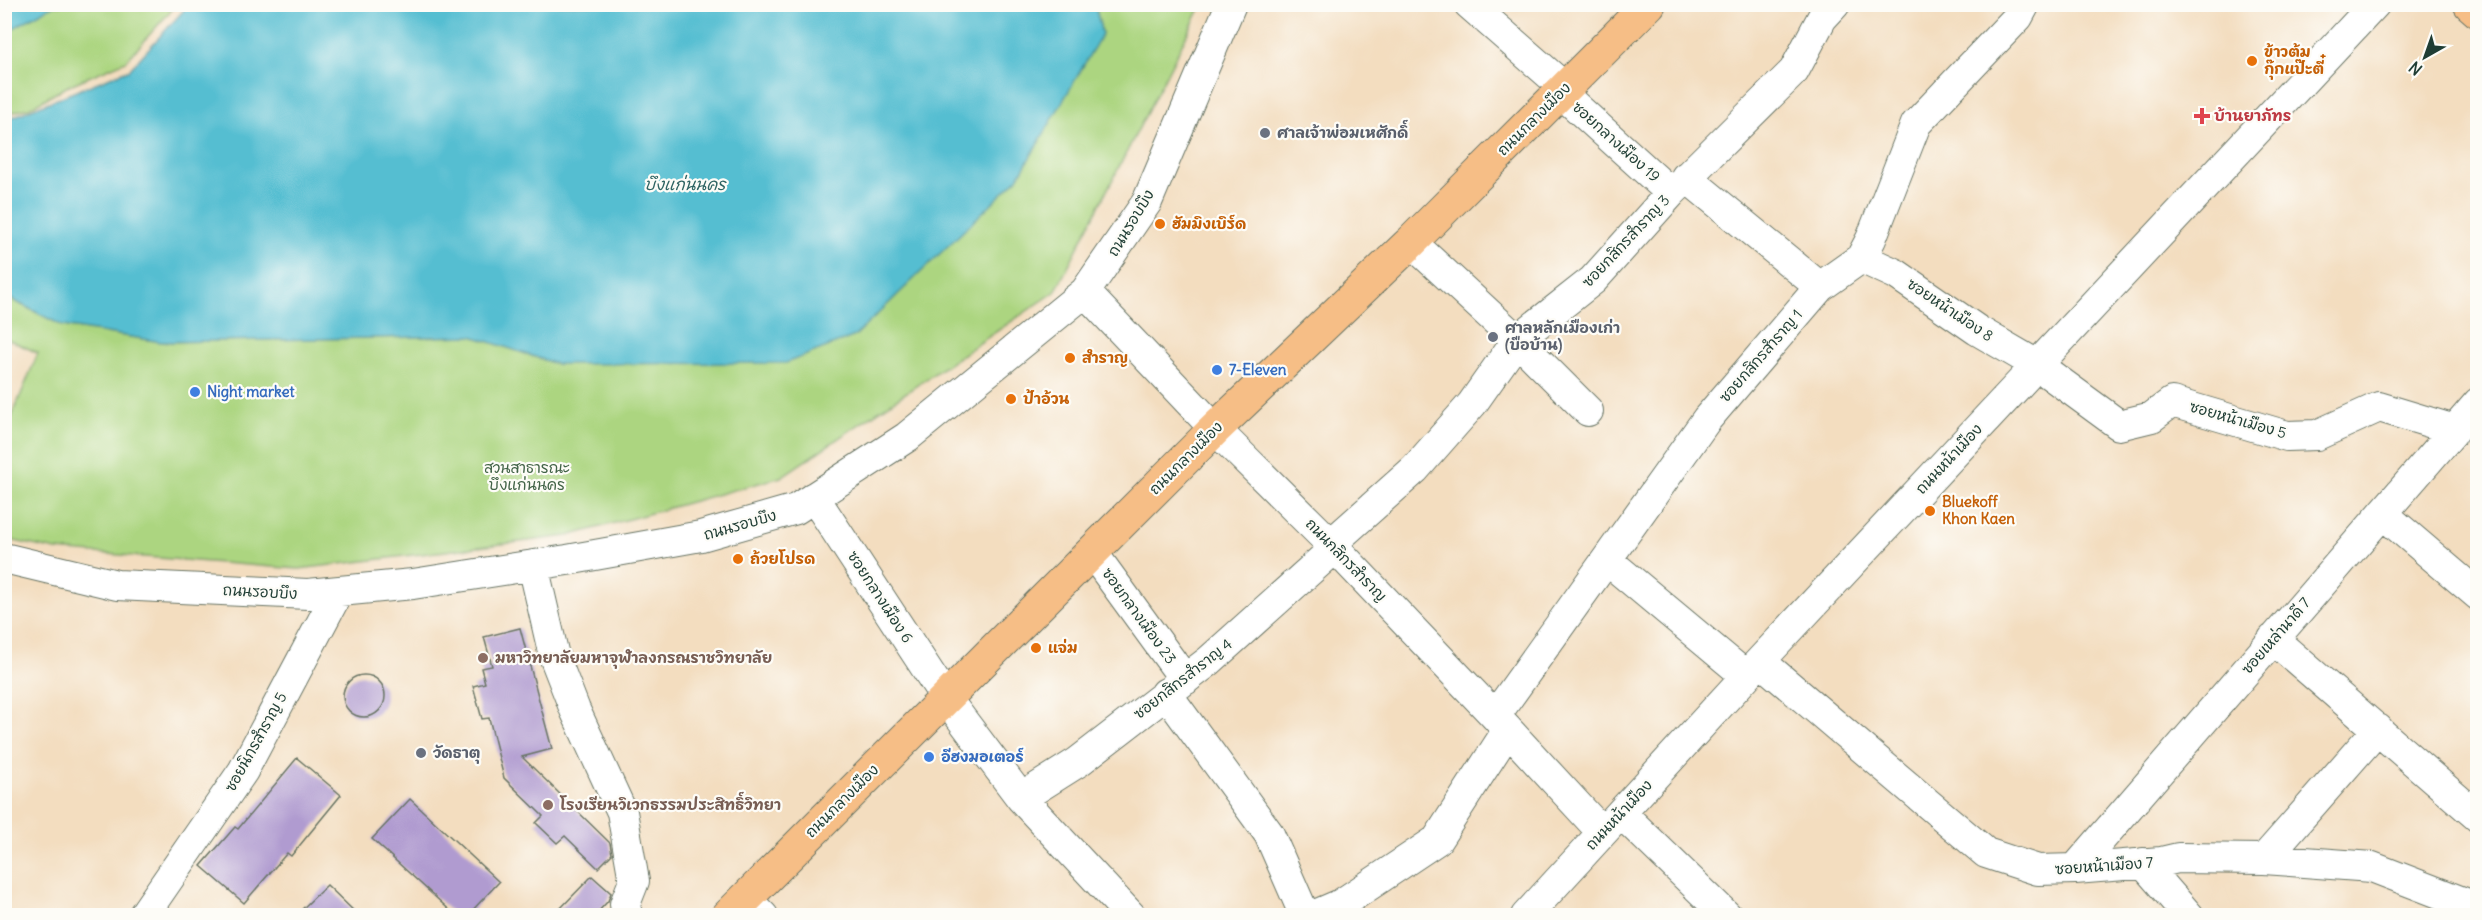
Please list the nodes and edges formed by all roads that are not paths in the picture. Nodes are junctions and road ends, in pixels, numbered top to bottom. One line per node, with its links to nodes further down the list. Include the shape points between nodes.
1 (1231, 4): 14 (street, ถนนรอบบึง, via 1147,202)
2 (1470, 4): 9 (street, ซอยกลางเมือง 19)
3 (1649, 4): 9 (main road, ถนนกลางเมือง)
4 (1835, 4): 10 (street, ซอยกสิกรสำราญ 3, via 1822,18 1794,71)
5 (2025, 4): 12 (street, via 2018,17 1916,123)
6 (2375, 4): 16 (street, ถนนหน้าเมือง)
7 (2470, 4): 8 (main road)
8 (2478, 11)
9 (1563, 90): 10 (street, ซอยกลางเมือง 19); 11 (main road, ถนนกลางเมือง)
10 (1679, 185): 13 (street, ซอยกลางเมือง 19); 15 (street, ซอยกสิกรสำราญ 3, via 1593,280)
11 (1411, 242): 15 (street); 19 (main road, ถนนกลางเมือง)
12 (1861, 258): 13 (street, ซอยกสิกรสำราญ 1); 16 (street, ซอยหน้าเมือง 8, via 1896,274 1977,330)
13 (1820, 287): 34 (street, ซอยกสิกรสำราญ 1, via 1707,418)
14 (1085, 292): 19 (street, ถนนกสิกรสำราญ); 21 (street, ถนนรอบบึง, via 907,437)
15 (1517, 340): 18 (street); 23 (street, ซอยกสิกรสำราญ 3, via 1472,404 1415,469)
16 (2037, 365): 20 (street, ซอยหน้าเมือง 5, via 2119,425 2152,417 2172,402 2288,436 2317,435 2379,406); 31 (street, ถนนหน้าเมือง)
17 (2478, 403): 20 (street, ซอยเหล่านาดี 7)
18 (1588, 411)
19 (1215, 429): 23 (street, ถนนกสิกรสำราญ); 24 (main road, ถนนกลางเมือง)
20 (2455, 430): 22 (street, ซอยเหล่านาดี 7)
21 (814, 497): 26 (street, ถนนรอบบึง, via 796,509 701,536); 33 (street, ซอยกลางเมือง 6)
22 (2383, 514): 29 (street); 30 (street, ซอยเหล่านาดี 7)
23 (1333, 546): 32 (street, ซอยกสิกรสำราญ 4); 34 (street, ถนนกสิกรสำราญ)
24 (1092, 552): 32 (street, ซอยกลางเมือง 23); 33 (main road, ถนนกลางเมือง)
25 (4, 558): 28 (street, ถนนรอบบึง, via 117,585)
26 (533, 565): 28 (street, ถนนรอบบึง); 46 (street, via 554,657 622,812 634,881 626,904)
27 (1619, 570): 31 (street, ซอยหน้าเมือง 7)
28 (338, 592): 45 (street, ซอยนิกรสำราญ 5, via 243,771)
29 (2478, 596)
30 (2273, 639): 35 (street); 41 (street, ซอยเหล่านาดี 7)
31 (1753, 669): 38 (street, ถนนหน้าเมือง); 41 (street, ซอยหน้าเมือง 7, via 1986,853 2038,870)
32 (1175, 686): 36 (street, ซอยกสิกรสำราญ 4, via 1078,762); 48 (street, ซอยกลางเมือง 23, via 1269,834)
33 (945, 697): 36 (street, ซอยกลางเมือง 6); 43 (main road, ถนนกลางเมือง)
34 (1501, 723): 38 (street, ถนนกสิกรสำราญ); 49 (street, ซอยกสิกรสำราญ 1, via 1437,840 1341,904)
35 (2378, 729): 37 (street); 39 (street)
36 (1021, 798): 47 (street, ซอยกลางเมือง 6)
37 (2478, 817)
38 (1612, 823): 44 (street, ถนนหน้าเมือง); 50 (street, ถนนกสิกรสำราญ)
39 (2264, 859): 40 (street, ซอยหน้าเมือง 7, via 2178,858); 42 (street, ซอยหน้าเมือง 7, via 2372,867)
40 (2143, 863): 41 (street, ซอยหน้าเมือง 7); 51 (street)
41 (2075, 869)
42 (2476, 904)
43 (745, 910)
44 (1534, 912)
45 (143, 915)
46 (627, 915)
47 (1131, 915)
48 (1305, 915)
49 (1313, 915)
50 (1727, 915)
51 (2189, 915)

